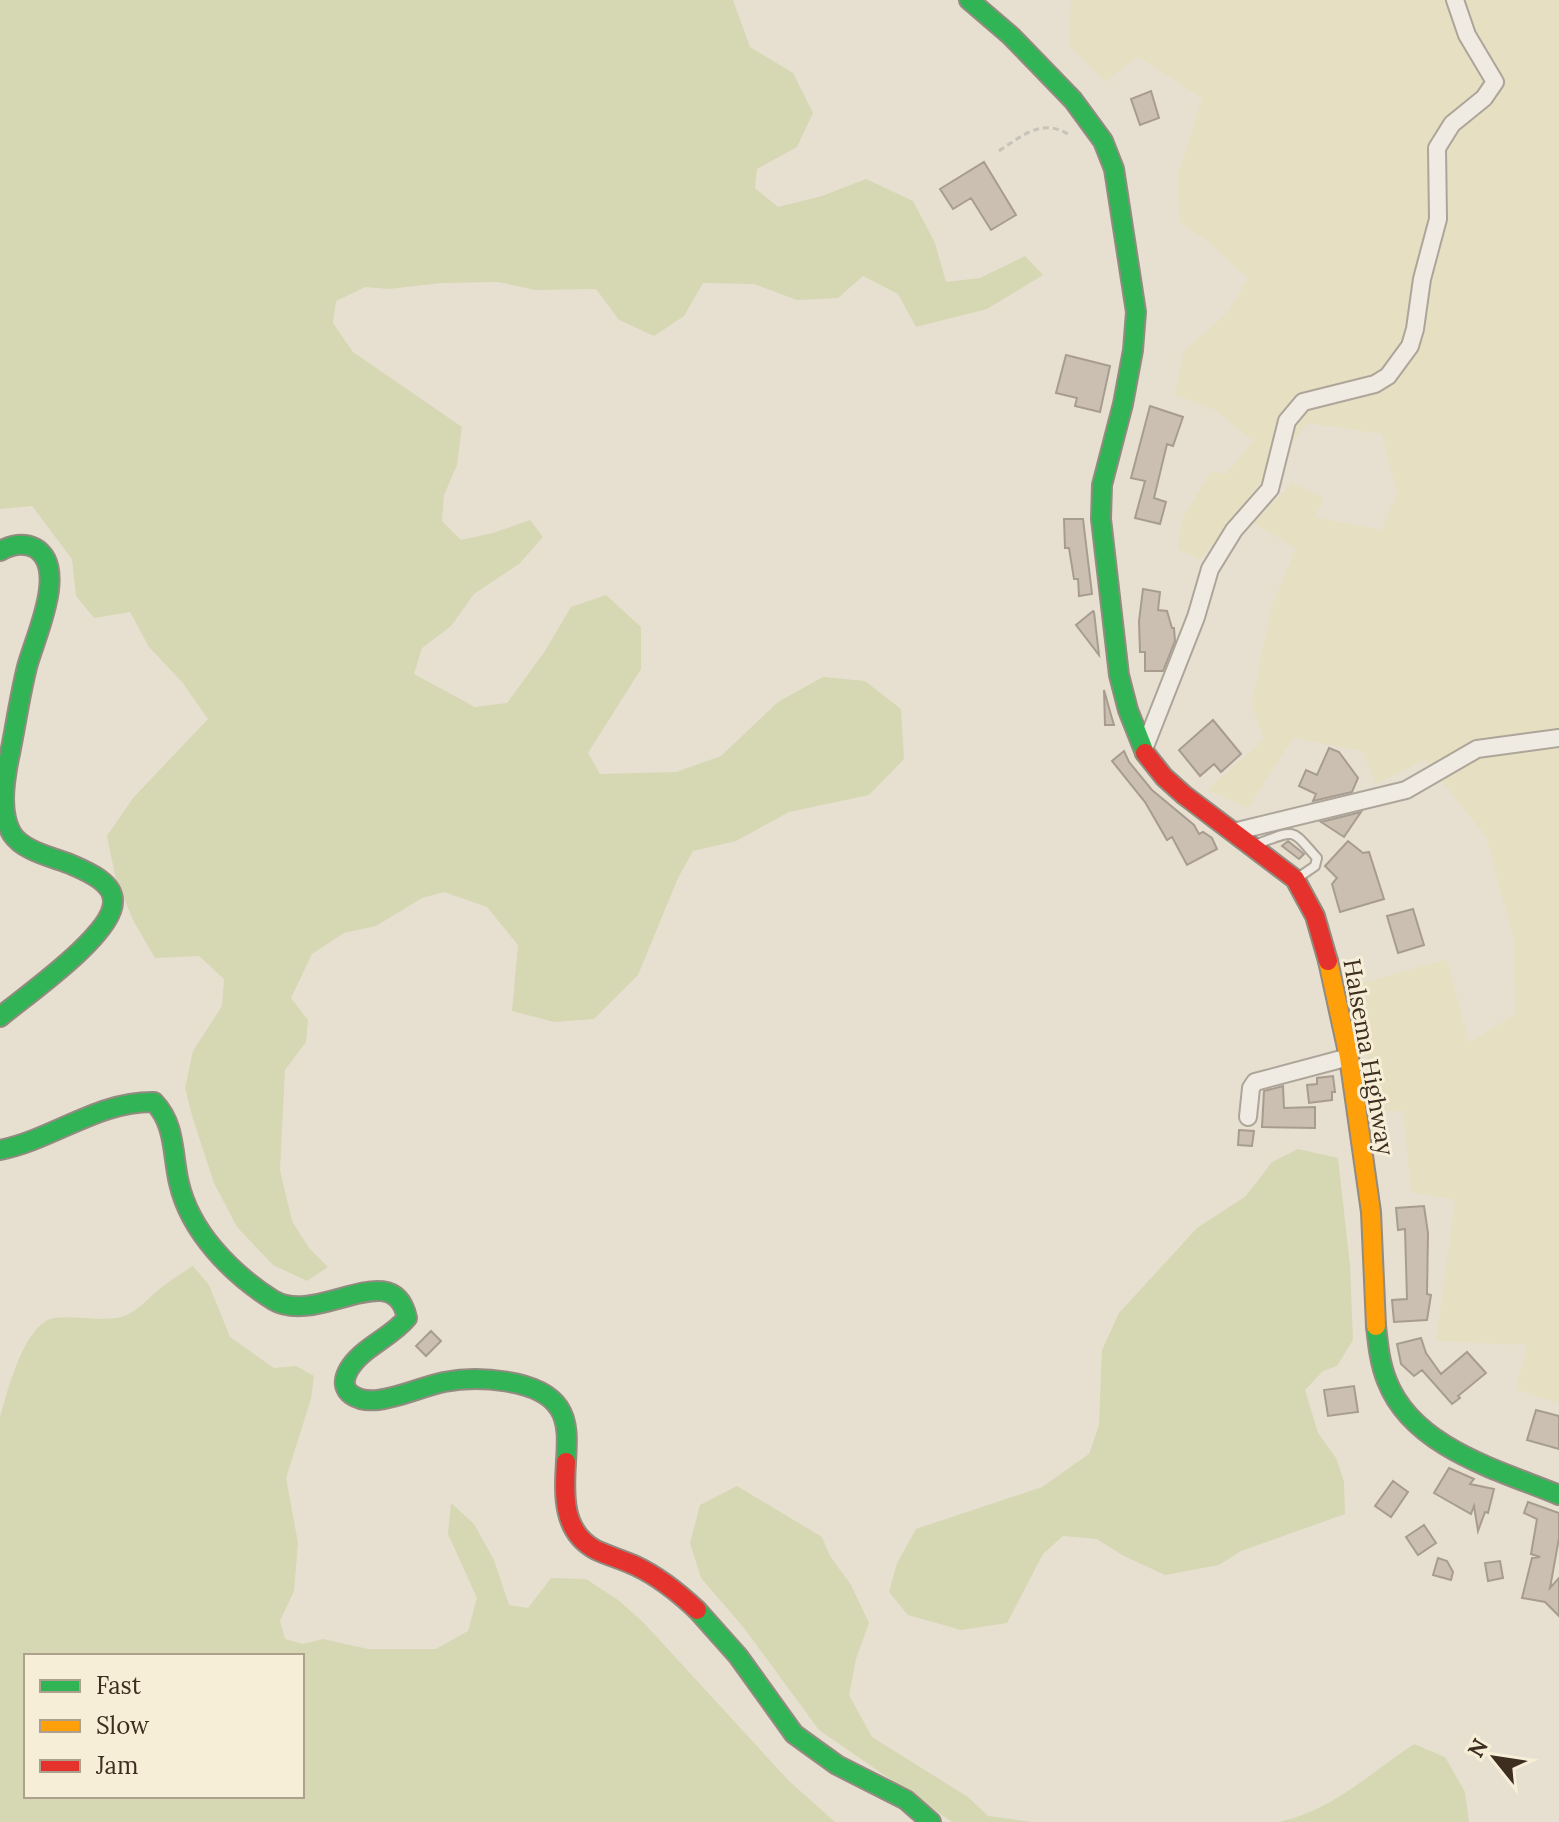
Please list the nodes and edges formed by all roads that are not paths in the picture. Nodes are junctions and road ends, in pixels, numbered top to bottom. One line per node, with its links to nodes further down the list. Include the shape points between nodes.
1 (969, 0): 5 (main road, Halsema Highway, via 1073,100 1103,141 1114,169 1136,312 1123,404 1102,485 1101,519 1119,675)
2 (1455, 0): 5 (street, via 1467,35 1495,82 1452,124 1437,148 1438,219 1410,346 1388,376 1375,384 1303,402 1287,421 1270,489 1234,530 1210,569)
3 (0, 551): 9 (main road, via 17,543 31,545 46,560 49,572 4,784 5,822 26,848 97,876 109,887 112,899 110,916 89,943)
4 (1559, 738): 6 (street, via 1477,749 1406,790)
5 (1143, 751): 6 (main road, Halsema Highway, via 1174,786)
6 (1232, 832): 7 (main road, Halsema Highway)
7 (1250, 847): 8 (main road, Halsema Highway); 8 (lane, via 1295,834 1317,858 1315,866)
8 (1295, 879): 10 (main road, Halsema Highway, via 1315,916)
9 (0, 1017)
10 (1349, 1057): 11 (street, via 1255,1082); 13 (main road, Halsema Highway, via 1371,1212 1374,1310 1387,1381 1399,1404 1452,1450)
11 (1248, 1117)
12 (0, 1150): 14 (main road, via 43,1139 126,1101 154,1102 166,1115 188,1207 219,1256 248,1282 278,1303 297,1307 375,1290 393,1292 402,1300 407,1318 401,1328 351,1365 345,1376 351,1397 382,1400 476,1379 547,1395 563,1413 568,1462 563,1487 568,1518 578,1537 596,1551 640,1568 690,1603 741,1659 796,1736 845,1770 917,1806)
13 (1559, 1495)
14 (931, 1822)

